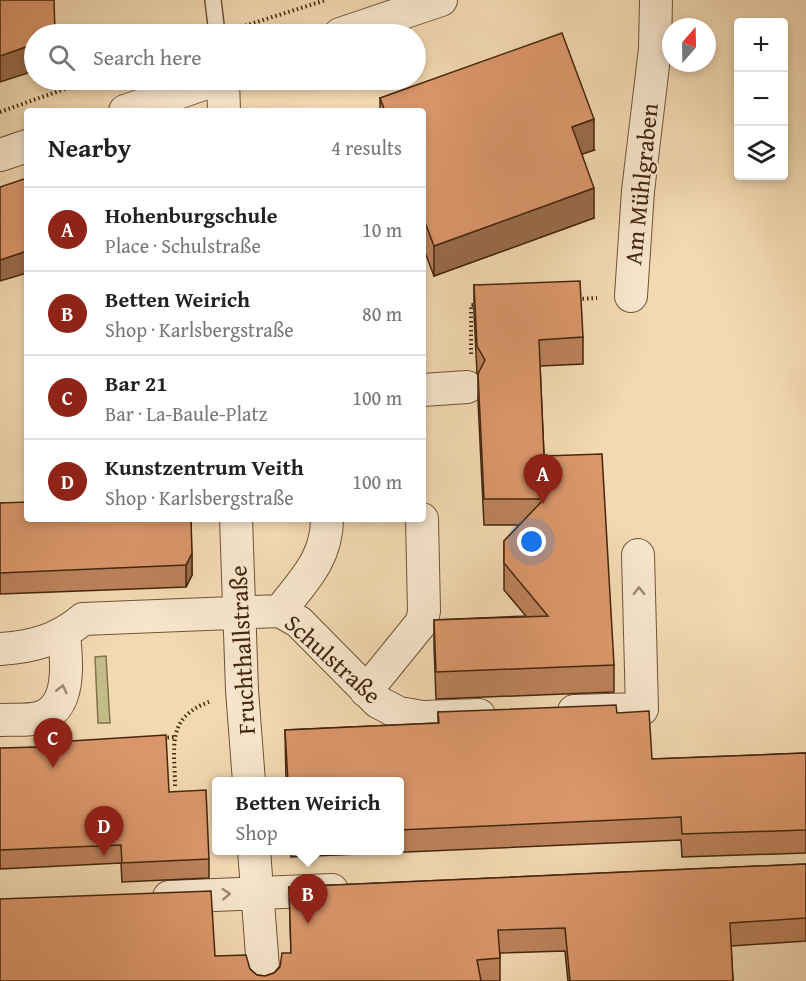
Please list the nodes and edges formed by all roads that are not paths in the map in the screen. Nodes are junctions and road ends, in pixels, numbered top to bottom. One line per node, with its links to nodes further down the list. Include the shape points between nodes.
1 (213, 0): 4 (lane)
2 (441, 0): 5 (street)
3 (656, 0): 12 (street, Am Mühlgraben, via 655,49 638,191)
4 (216, 24)
5 (370, 24)
6 (186, 90): 8 (street)
7 (223, 90): 9 (street)
8 (134, 108)
9 (224, 108)
10 (24, 147): 11 (street)
11 (0, 155)
12 (631, 296)
13 (467, 387): 14 (street)
14 (426, 390)
15 (236, 522): 20 (street, Fruchthallstraße)
16 (327, 522): 19 (street, via 327,538 315,567)
17 (422, 522): 23 (street, via 422,622)
18 (638, 555): 24 (street, one-way to 18, via 642,709)
19 (280, 611): 20 (street, Schulstraße); 23 (street, Schulstraße, via 299,621)
20 (239, 613): 21 (street, Schulstraße, via 83,619); 27 (street, Fruchthallstraße)
21 (64, 635): 22 (street, Schulstraße); 26 (street, one-way to 21, via 38,718 55,709 64,690)
22 (0, 649)
23 (366, 691): 25 (street, Schulstraße, via 399,713 423,717)
24 (549, 712)
25 (503, 714)
26 (0, 720)
27 (249, 777)
28 (254, 855): 30 (street)
29 (345, 889): 30 (street)
30 (257, 893): 31 (street, one-way to 30); 32 (street)
31 (140, 898)
32 (264, 981)

